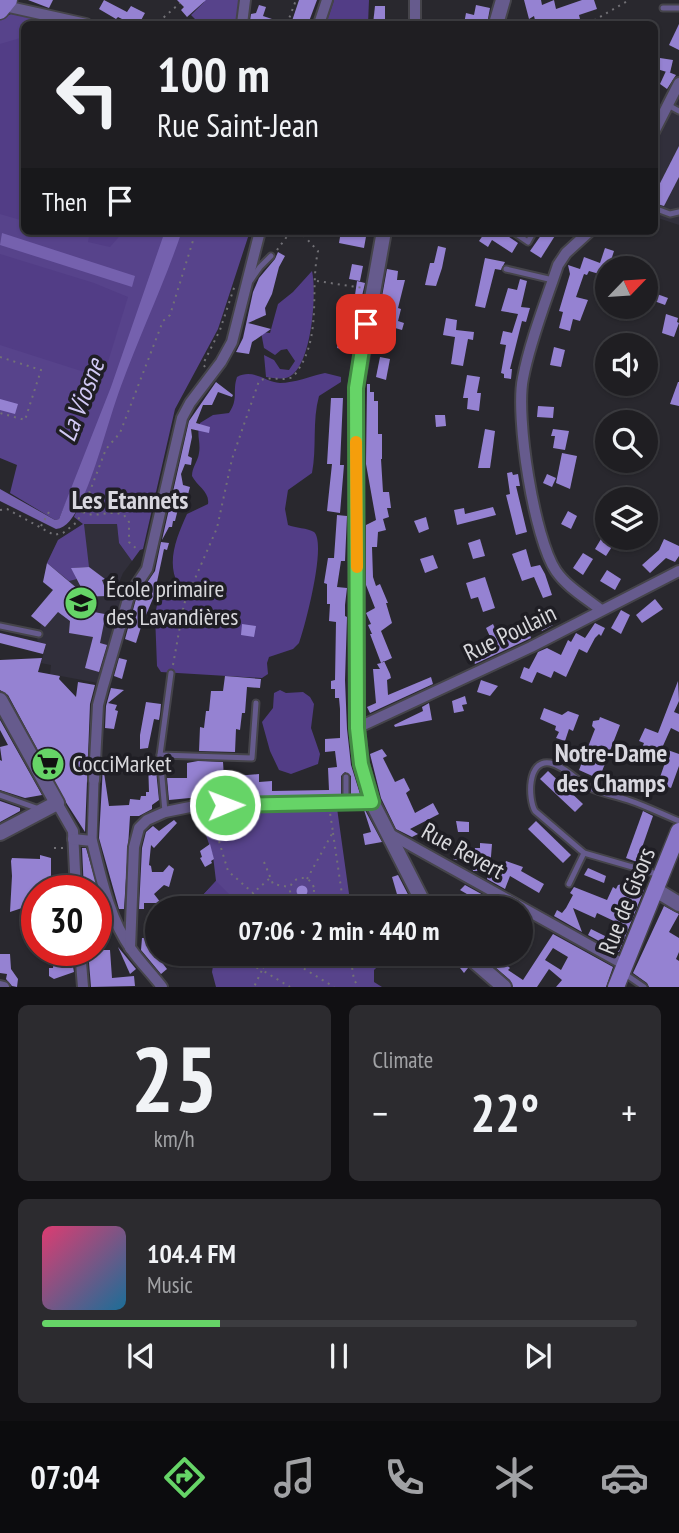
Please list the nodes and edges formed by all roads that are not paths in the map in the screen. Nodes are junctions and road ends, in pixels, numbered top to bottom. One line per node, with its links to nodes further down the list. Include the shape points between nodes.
1 (246, 0): 9 (street)
2 (327, 0): 10 (street)
3 (415, 0): 11 (street)
4 (503, 0): 12 (street)
5 (4, 6): 8 (street)
6 (663, 8): 7 (lane)
7 (679, 8)
8 (72, 21)
9 (242, 21)
10 (320, 21)
11 (415, 21)
12 (497, 21)
13 (679, 83): 15 (street)
14 (658, 103): 15 (street)
15 (667, 106): 16 (lane); 17 (street)
16 (679, 111)
17 (658, 124)
18 (658, 210): 19 (lane)
19 (679, 212)
20 (259, 235): 28 (street)
21 (383, 235): 36 (street, via 356,388)
22 (518, 235): 23 (lane, via 528,242)
23 (532, 235)
24 (586, 235): 27 (street, via 566,253)
25 (271, 256): 28 (lane)
26 (506, 269): 27 (lane)
27 (553, 280): 30 (street, via 523,377 521,421 535,512 547,554 561,577)
28 (239, 289): 39 (street, via 232,342 182,418 147,569 130,596 103,686)
29 (679, 572): 30 (street, Rue Poulain)
30 (601, 610): 36 (street, Rue Poulain)
31 (0, 626): 32 (lane)
32 (39, 634)
33 (171, 673): 37 (lane)
34 (0, 700): 42 (street)
35 (256, 703): 37 (lane, via 252,758)
36 (357, 728): 41 (street)
37 (160, 755): 45 (lane)
38 (346, 777): 43 (lane)
39 (94, 780): 51 (street)
40 (0, 795): 44 (lane)
41 (372, 802): 43 (street); 49 (street)
42 (57, 803): 44 (street); 50 (street)
43 (346, 804): 45 (street, via 200,806)
44 (42, 810): 48 (street)
45 (165, 812): 58 (street, via 147,820 136,835)
46 (679, 821): 52 (lane, via 592,789 551,763 543,764 531,782 530,803)
47 (679, 831): 54 (main road, Rue de Gisors)
48 (0, 833)
49 (390, 834): 56 (street); 61 (street, Rue Revert)
50 (73, 839): 51 (street); 53 (street)
51 (92, 841): 58 (street, via 109,901)
52 (584, 853): 54 (lane); 55 (lane)
53 (75, 875)
54 (659, 883): 57 (street); 61 (main road, Rue de Gisors)
55 (569, 884)
56 (420, 896)
57 (679, 904)
58 (130, 948): 63 (street)
59 (81, 966): 62 (street)
60 (479, 966): 64 (street)
61 (621, 975): 65 (lane)
62 (82, 987)
63 (162, 987)
64 (503, 987)
65 (644, 987)

